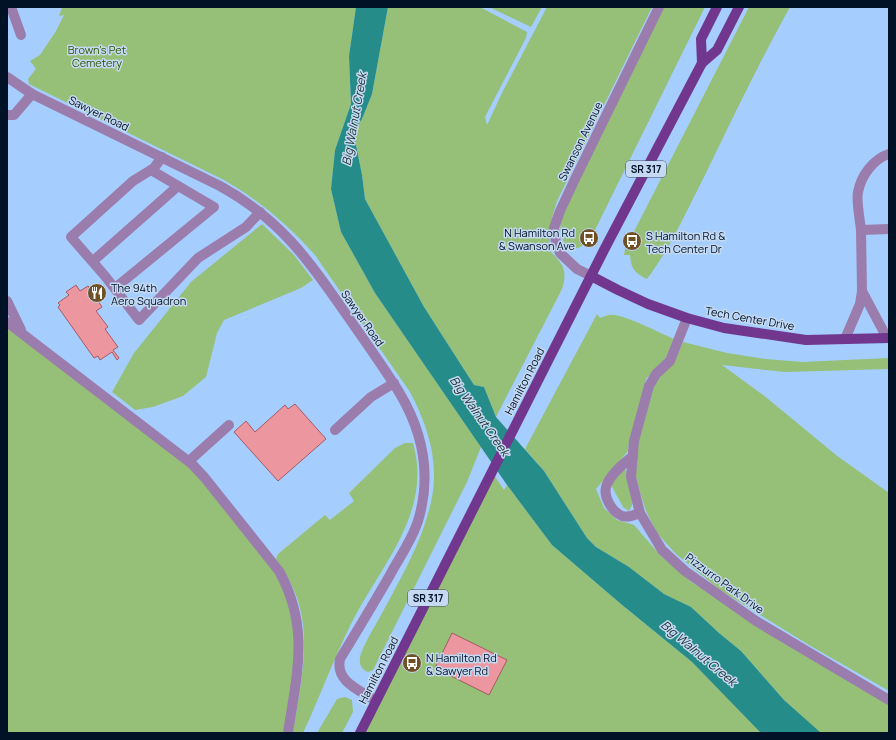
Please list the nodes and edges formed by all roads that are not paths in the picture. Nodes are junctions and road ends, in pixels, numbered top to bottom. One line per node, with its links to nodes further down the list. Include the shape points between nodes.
1 (11, 7): 5 (street)
2 (659, 7): 18 (street, Swanson Avenue, via 575,179 554,228 560,252 577,269)
3 (717, 7): 6 (main road, Hamilton Road / SR 317, via 701,39)
4 (739, 7): 6 (main road, Hamilton Road / SR 317, via 717,50)
5 (21, 35)
6 (702, 63): 18 (main road, Hamilton Road / SR 317)
7 (7, 77): 8 (street, Sawyer Road)
8 (32, 94): 9 (street, via 14,115); 11 (street, Sawyer Road)
9 (7, 115)
10 (889, 154): 16 (street, via 882,156 865,172 857,193)
11 (162, 157): 12 (street); 14 (street, Sawyer Road, via 240,197)
12 (151, 170): 13 (street); 17 (street, via 133,181 71,237)
13 (178, 186): 17 (street); 19 (street, via 214,207)
14 (260, 212): 19 (street, via 246,226 198,258 139,320); 27 (street, Sawyer Road, via 284,233 307,259)
15 (889, 229): 16 (street)
16 (861, 230): 20 (street)
17 (93, 261): 19 (street)
18 (591, 276): 22 (main road, Tech Center Drive, via 648,304); 33 (main road, Hamilton Road / SR 317)
19 (114, 288)
20 (862, 291): 25 (street); 26 (street, via 860,304)
21 (7, 301): 24 (street)
22 (687, 318): 26 (main road, Tech Center Drive, via 724,328 806,340); 30 (street, Pizzurro Park Drive, via 670,361 656,374 649,386 634,441)
23 (7, 322): 24 (street)
24 (22, 333): 31 (street)
25 (888, 338): 26 (main road, Tech Center Drive)
26 (845, 339)
27 (394, 384): 29 (street, via 371,397); 33 (street, Sawyer Road, via 416,424 420,440 425,472 422,503 418,522 409,541 340,659 339,666 342,677 347,682)
28 (229, 425): 31 (street)
29 (334, 430)
30 (633, 456): 32 (street, Pizzurro Park Drive, via 631,477); 32 (street, via 606,485 606,497 611,507 622,516)
31 (189, 461): 35 (street, via 274,565 287,586 297,619 300,653)
32 (640, 513): 34 (street, Pizzurro Park Drive, via 662,550 685,571 756,621)
33 (376, 700): 36 (main road, Hamilton Road / SR 317)
34 (889, 700)
35 (288, 733)
36 (360, 733)

